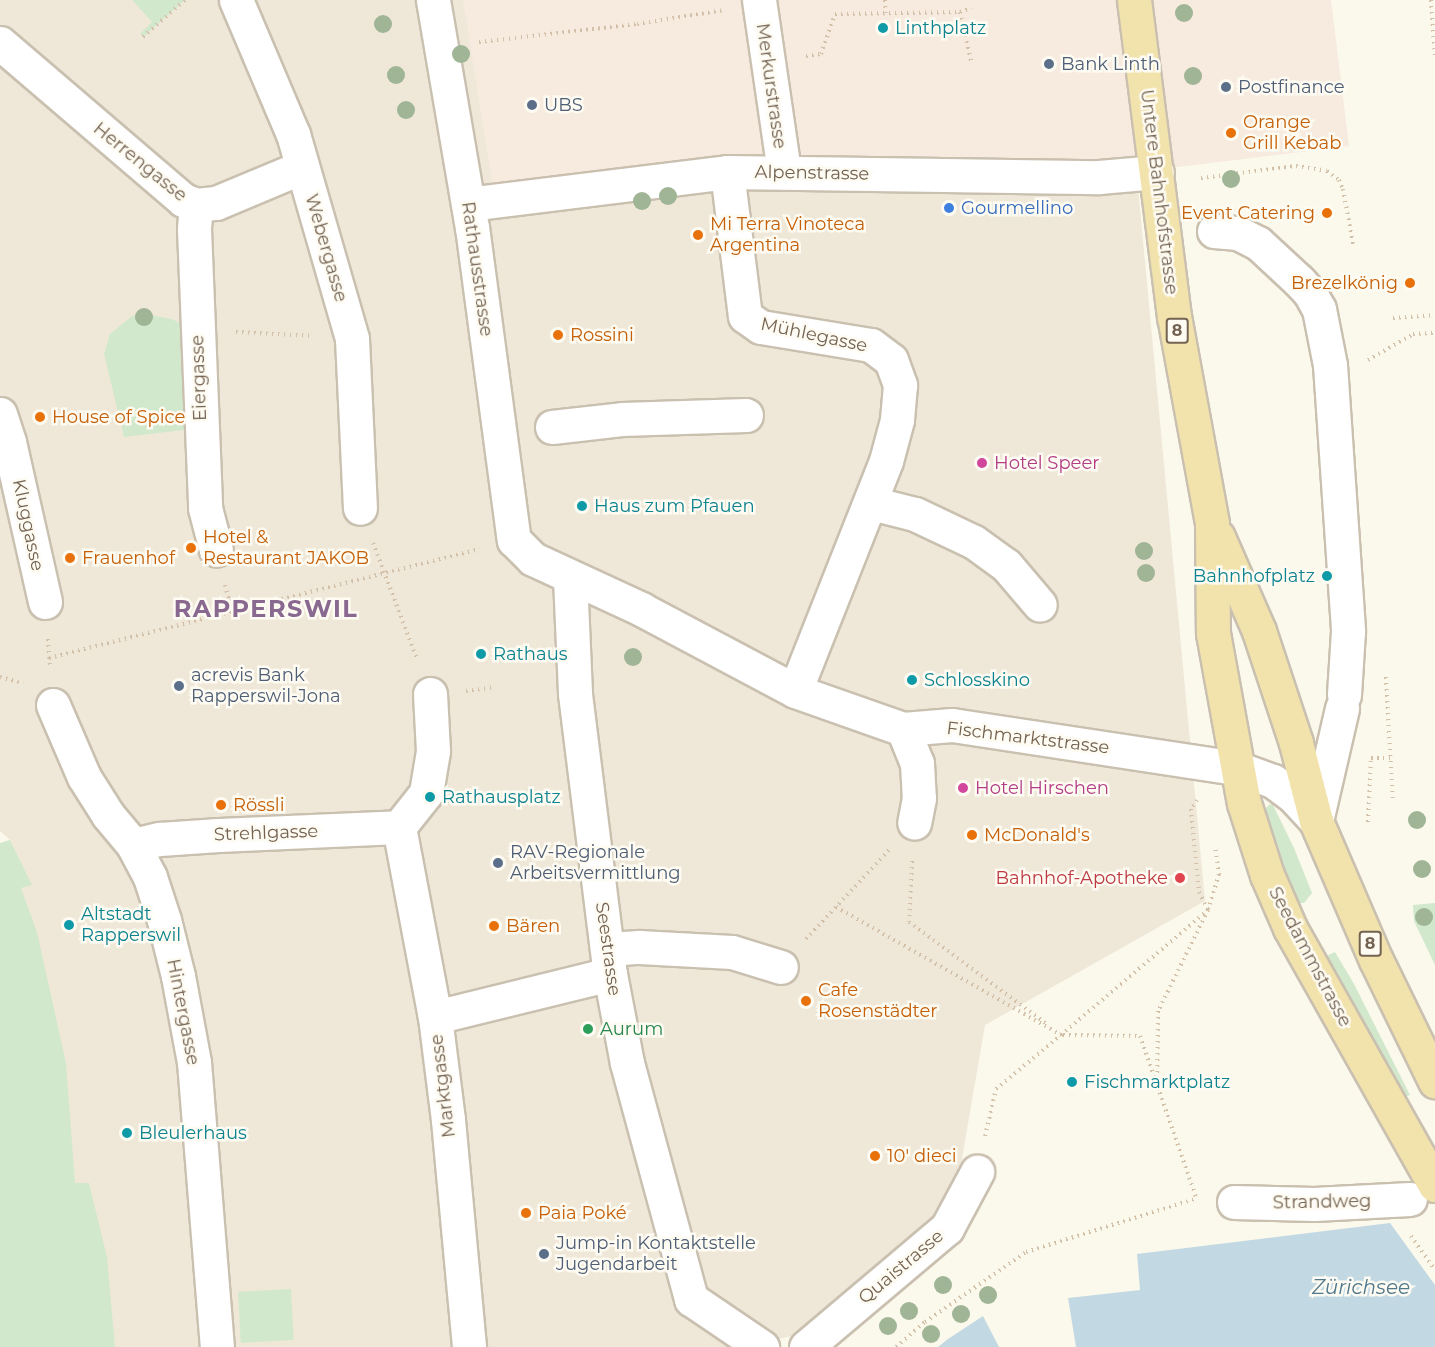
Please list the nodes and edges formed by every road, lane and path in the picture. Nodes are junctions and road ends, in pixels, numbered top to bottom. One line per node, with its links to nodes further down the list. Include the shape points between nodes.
1 (185, 0): 12 (path)
2 (236, 0): 18 (street, Webergasse, via 289,123)
3 (434, 0): 14 (street, Rathausstrasse)
4 (759, 0): 16 (street, Merkurstrasse)
5 (885, 0): 10 (path)
6 (1134, 0): 21 (main road, Untere Bahnhofstrasse / 8)
7 (1431, 0): 15 (path)
8 (971, 8): 9 (path)
9 (960, 12): 10 (path); 17 (path)
10 (886, 13): 16 (path, via 835,14 821,54)
11 (678, 17): 14 (path)
12 (143, 37)
13 (0, 43): 24 (street, Herrengasse, via 183,200)
14 (442, 46): 23 (street, Rathausstrasse)
15 (1435, 56)
16 (768, 60): 20 (street, Merkurstrasse)
17 (971, 61)
18 (302, 167): 24 (street, Herrengasse, via 216,203); 31 (street, Webergasse)
19 (727, 172): 20 (street, Alpenstrasse); 23 (street, Alpenstrasse); 36 (street, Mühlegasse, via 745,316 761,327 871,345 891,360 900,386 897,420)
20 (783, 172): 21 (street, Alpenstrasse, via 1100,177)
21 (1157, 172): 38 (main road, Untere Bahnhofstrasse / 8, via 1174,316)
22 (1201, 178): 26 (path, via 1306,166 1327,171 1343,189)
23 (468, 204): 39 (street, Rathausstrasse)
24 (196, 205): 29 (street, Eiergasse)
25 (1214, 231): 57 (street, via 1238,233 1258,243 1310,293 1319,309 1330,365 1348,631 1343,701)
26 (1353, 244)
27 (1435, 315): 28 (path)
28 (1393, 318)
29 (197, 321): 31 (path, via 237,332); 40 (street, Eiergasse, via 205,508)
30 (1435, 333): 32 (path, via 1413,334)
31 (352, 339): 37 (street, Webergasse)
32 (1368, 360)
33 (0, 414): 43 (street, Kluggasse)
34 (746, 415): 35 (street, via 622,419)
35 (552, 427)
36 (871, 503): 44 (street, via 915,514 974,542 1006,565); 50 (street, Mühlegasse)
37 (360, 508): 41 (path)
38 (1212, 524): 47 (main road, Untere Bahnhofstrasse / 8, via 1213,633); 57 (main road, Untere Bahnhofstrasse / 8, via 1259,631 1296,743)
39 (514, 540): 41 (path); 42 (street, Fischmarktstrasse, via 533,559)
40 (216, 550)
41 (384, 572): 45 (path); 51 (path)
42 (570, 578): 50 (street, Fischmarktstrasse, via 641,609); 65 (street, Seestrasse, via 575,694)
43 (45, 603)
44 (1040, 605)
45 (49, 658)
46 (0, 677): 52 (path)
47 (1220, 677): 54 (main road, Seedammstrasse / 8)
48 (495, 687): 49 (path)
49 (485, 688)
50 (795, 691): 53 (street, Fischmarktstrasse)
51 (430, 694): 60 (street, via 433,751 426,793)
52 (42, 695): 61 (street, Hintergasse, via 84,777)
53 (903, 729): 54 (street, Fischmarktstrasse, via 952,725); 59 (street, via 917,763 919,798)
54 (1237, 768): 57 (street, Fischmarktstrasse, via 1273,781 1294,796); 72 (main road, Seedammstrasse / 8, via 1264,864 1290,927)
55 (1203, 791): 64 (path, via 1191,809 1199,892)
56 (1393, 802): 58 (path, via 1391,758 1371,758)
57 (1316, 821): 69 (main road, 8, via 1376,960)
58 (1368, 822)
59 (914, 823): 63 (path); 68 (path, via 909,922)
60 (399, 827): 61 (street, Strehlgasse, via 160,838); 67 (street, Marktgasse)
61 (133, 845): 74 (street, Hintergasse, via 150,877 164,920 194,1062)
62 (1216, 853): 64 (path, via 1219,875)
63 (836, 907): 66 (path); 68 (path)
64 (1208, 910): 68 (path); 70 (path, via 1158,1011)
65 (609, 962): 66 (street, via 639,947 732,952); 67 (street); 76 (street, Seestrasse, via 627,1063 691,1299)
66 (781, 967)
67 (435, 1017): 75 (street, Marktgasse)
68 (1061, 1035): 70 (path, via 1140,1036); 71 (path, via 996,1089)
69 (1435, 1081)
70 (1157, 1087): 78 (path, via 1196,1198 1026,1252 925,1322)
71 (976, 1172): 77 (street, Quaistrasse, via 947,1228)
72 (1423, 1192): 73 (street, Strandweg, via 1314,1204)
73 (1234, 1202)
74 (217, 1347)
75 (470, 1347)
76 (762, 1347)
77 (806, 1347)
78 (896, 1347)

